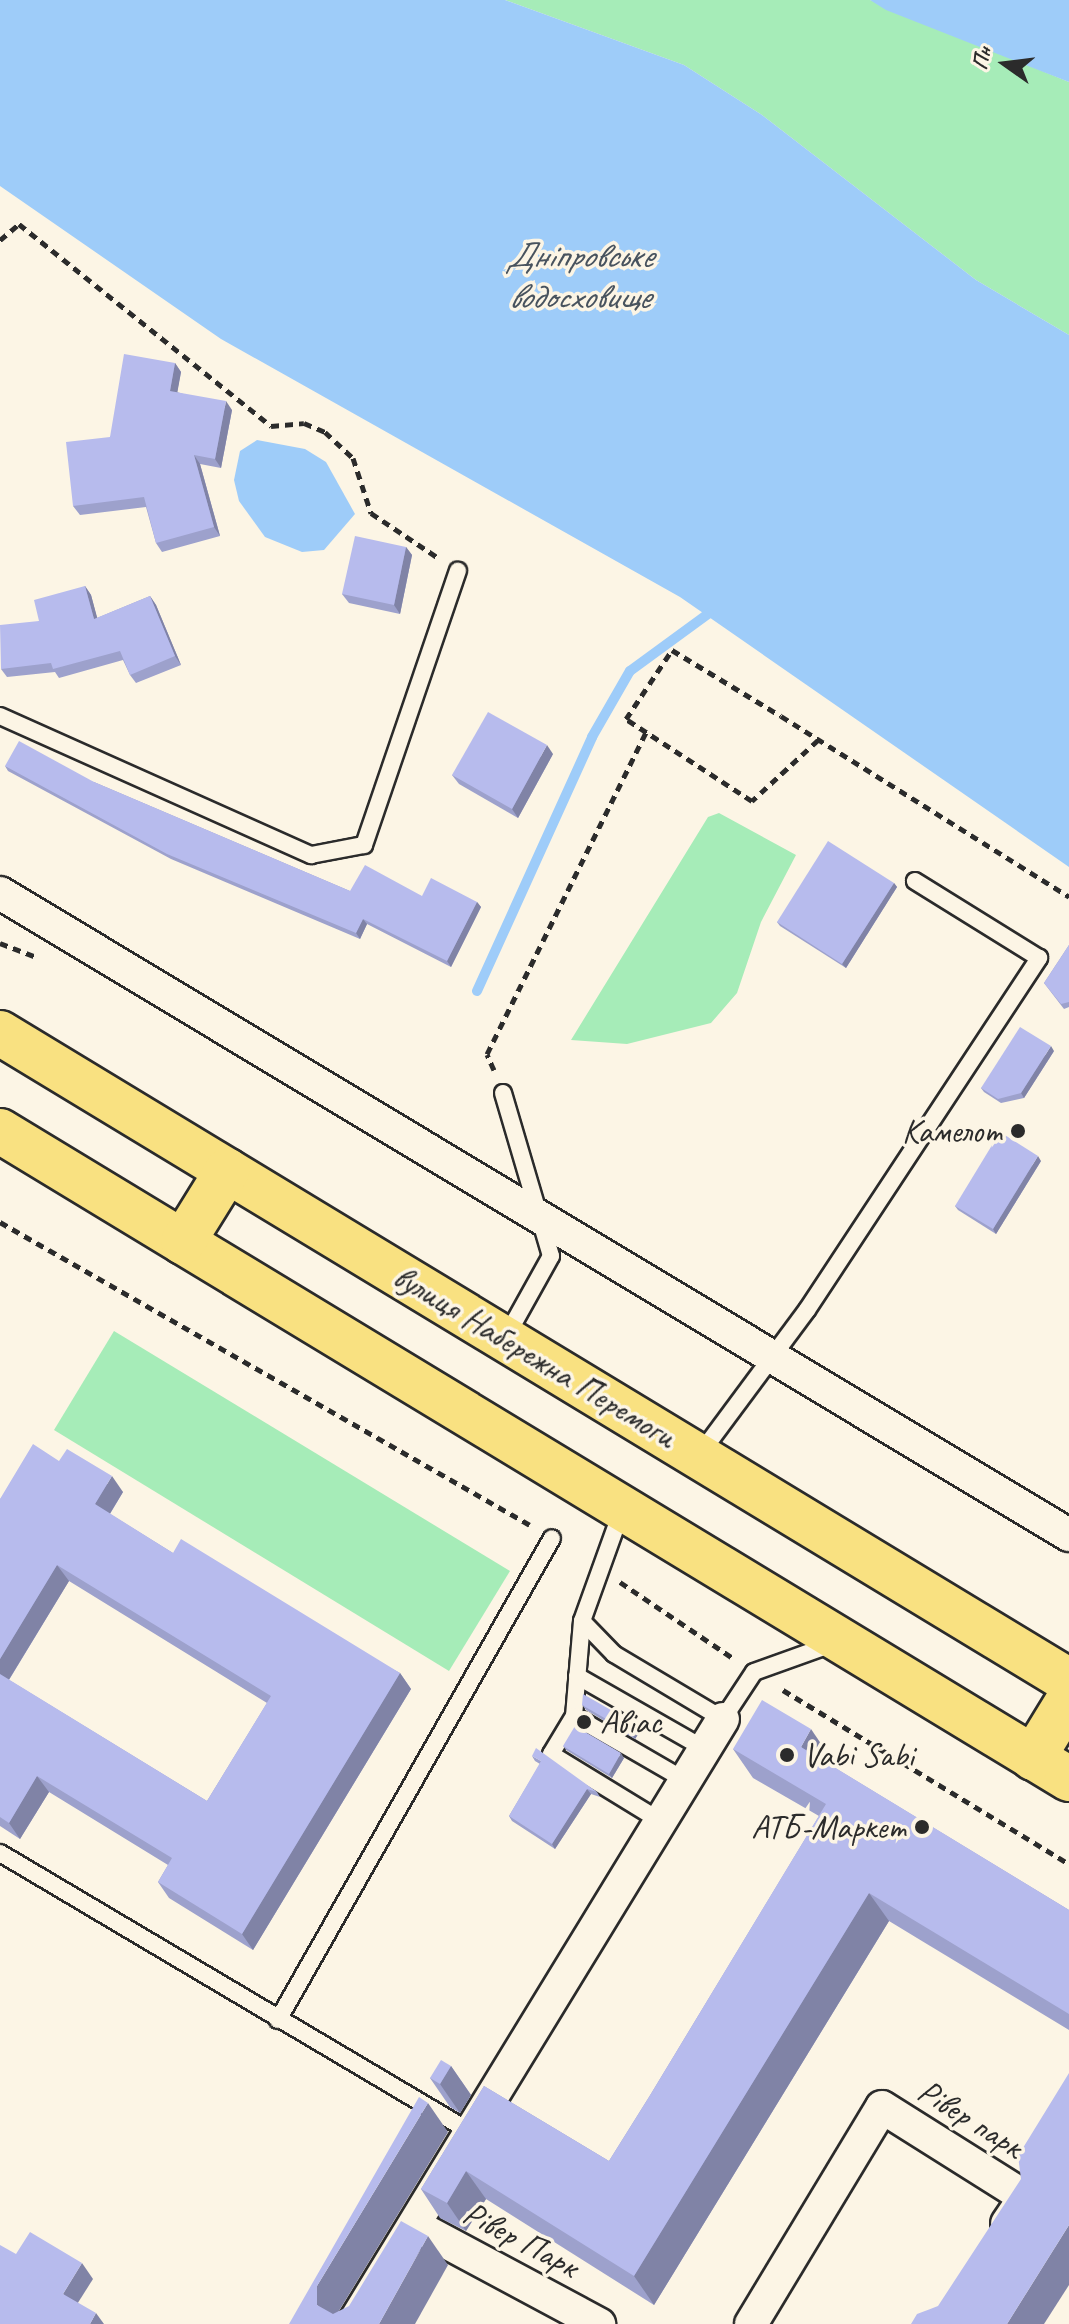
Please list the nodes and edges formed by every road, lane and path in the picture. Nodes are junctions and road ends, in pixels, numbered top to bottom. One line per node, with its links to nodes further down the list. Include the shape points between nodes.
1 (0, 240): 2 (path, via 19,224 271,426 304,423 325,432 353,458 371,513)
2 (458, 571): 3 (lane, via 364,845 311,855)
3 (0, 716)
4 (646, 732): 5 (path, via 752,801); 5 (path, via 626,719 672,650); 10 (path, via 487,1054)
5 (818, 740): 8 (path)
6 (915, 881): 16 (lane, via 1039,958)
7 (0, 893): 13 (street)
8 (1069, 897)
9 (0, 1033): 12 (main road, вулиця Набережна Перемоги)
10 (503, 1093): 13 (lane)
11 (0, 1131): 14 (main road)
12 (227, 1171): 14 (main road); 15 (main road, вулиця Набережна Перемоги)
13 (546, 1225): 15 (lane, via 551,1256); 16 (street)
14 (183, 1242): 18 (main road)
15 (505, 1338): 17 (main road, вулиця Набережна Перемоги)
16 (770, 1354): 17 (lane); 19 (street)
17 (699, 1455): 24 (main road, вулиця Набережна Перемоги)
18 (622, 1508): 21 (lane); 22 (main road)
19 (1069, 1535)
20 (552, 1538): 33 (lane)
21 (582, 1621): 23 (lane); 27 (lane, via 614,1654)
22 (842, 1640): 27 (lane, via 754,1672); 29 (main road)
23 (577, 1676): 26 (lane); 28 (lane)
24 (1069, 1681)
25 (1069, 1699): 29 (main road)
26 (574, 1716): 30 (lane); 31 (lane, via 551,1754)
27 (723, 1719): 28 (street)
28 (705, 1749): 30 (street)
29 (1051, 1769)
30 (686, 1781): 31 (street)
31 (662, 1822): 34 (street)
32 (0, 1853): 33 (lane)
33 (278, 2020): 34 (lane)
34 (474, 2134): 35 (street)
35 (416, 2226): 37 (street, Рівер Парк); 38 (street)
36 (992, 2248): 39 (street, Рівер парк, via 1025,2197 882,2107)
37 (594, 2322)
38 (353, 2324)
39 (751, 2324)

